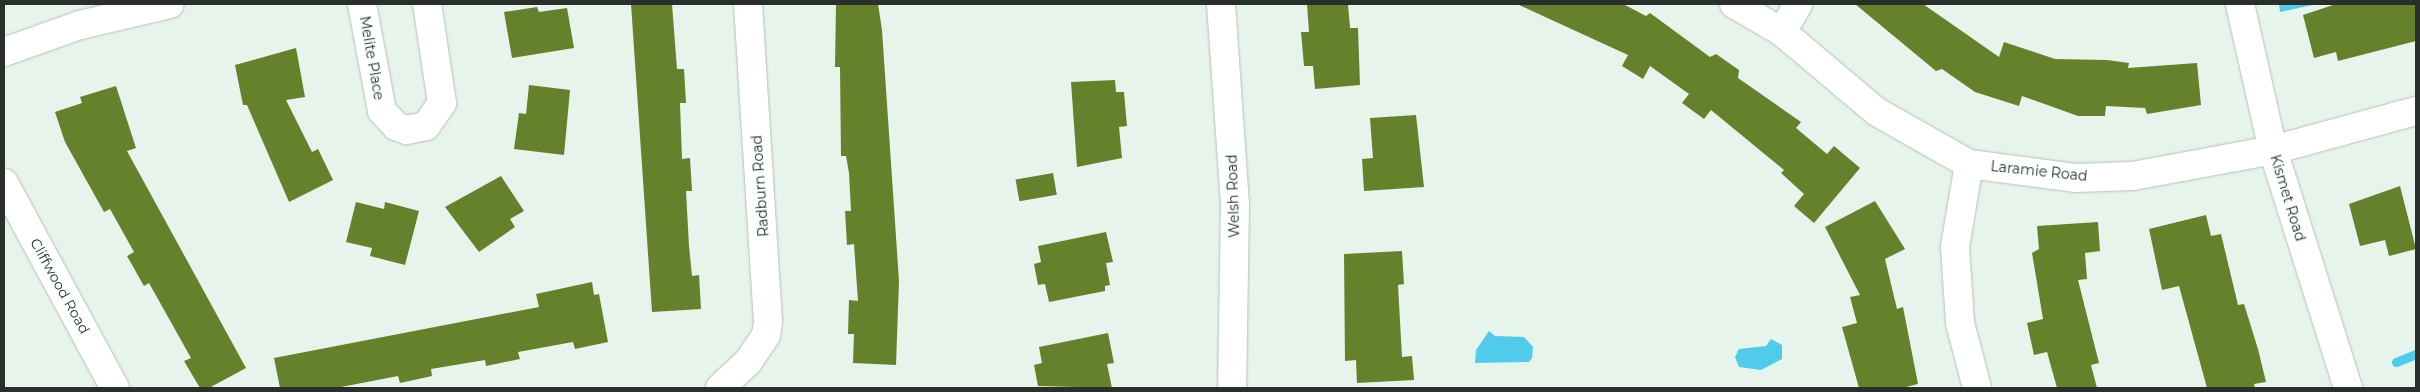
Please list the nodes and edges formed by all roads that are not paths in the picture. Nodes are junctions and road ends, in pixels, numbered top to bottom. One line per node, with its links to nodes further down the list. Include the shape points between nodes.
1 (170, 4): 10 (street, via 80,26)
2 (362, 4): 3 (street, Melite Place, via 382,111 396,126 406,130 426,126 442,103)
3 (427, 4)
4 (748, 4): 16 (street, Radburn Road, via 768,322 766,335 748,362)
5 (1221, 4): 17 (street, Welsh Road, via 1235,204)
6 (1734, 4): 9 (street, Laramie Road)
7 (1798, 4): 9 (street)
8 (2240, 4): 12 (street, Kismet Road)
9 (1782, 32): 13 (street, Laramie Road, via 1877,112)
10 (4, 52)
11 (2416, 111): 12 (street, Laramie Road)
12 (2273, 150): 13 (street, Laramie Road, via 2133,176 2075,178); 19 (street, Kismet Road)
13 (1969, 164): 18 (street, via 1955,247 1960,323)
14 (4, 183): 15 (street, Cliffwood Road)
15 (115, 388)
16 (720, 388)
17 (1232, 388)
18 (1977, 388)
19 (2348, 388)

